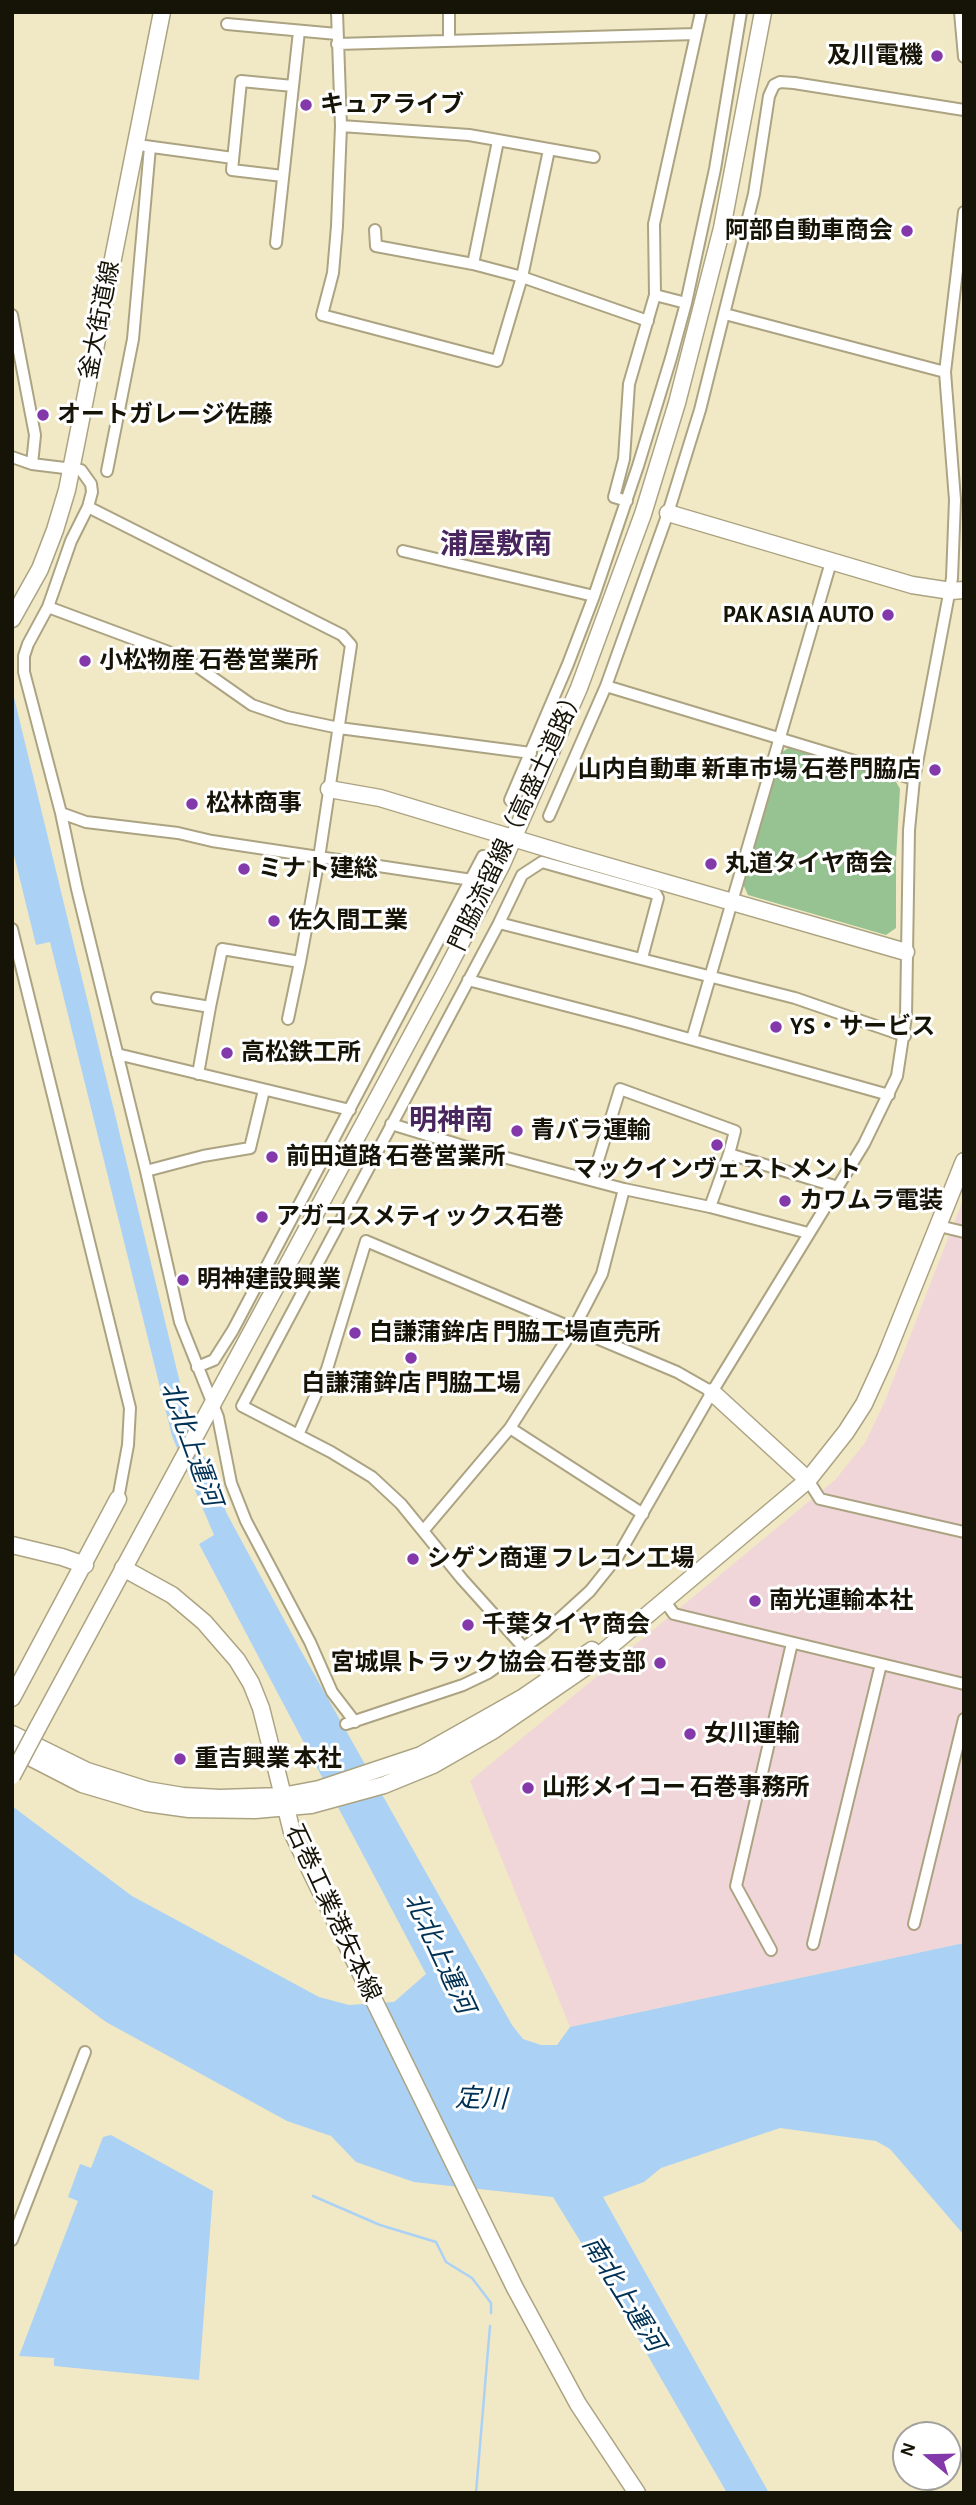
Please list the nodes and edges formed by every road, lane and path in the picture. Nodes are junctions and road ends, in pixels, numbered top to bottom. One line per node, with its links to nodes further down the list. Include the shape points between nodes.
1 (162, 12): 18 (main road, 釜大街道線)
2 (337, 12): 11 (street)
3 (449, 12): 12 (street)
4 (701, 12): 10 (street)
5 (741, 12): 29 (street)
6 (763, 12): 56 (main road, 門脇流留線（高盛土道路）, via 722,228 677,403 612,601)
7 (960, 12): 13 (street)
8 (227, 24): 9 (street)
9 (299, 30): 11 (street); 14 (street)
10 (696, 34): 12 (street); 28 (street, via 654,225)
11 (337, 39): 12 (street); 16 (street)
12 (449, 41)
13 (964, 57)
14 (293, 86): 21 (street, via 240,81); 22 (street)
15 (964, 110): 30 (street, via 794,83 774,85)
16 (341, 127): 17 (street); 27 (street, via 334,261 322,315 497,361)
17 (498, 141): 19 (street); 26 (street)
18 (143, 146): 21 (street); 36 (main road, 釜大街道線); 37 (street, via 133,339)
19 (549, 150): 20 (street); 27 (street)
20 (594, 157)
21 (233, 158): 22 (street, via 232,170)
22 (284, 176): 25 (street)
23 (964, 212): 33 (street)
24 (375, 230): 26 (street, via 376,246)
25 (276, 243)
26 (473, 264): 27 (street)
27 (522, 277): 32 (street)
28 (655, 295): 29 (street); 32 (street)
29 (686, 303): 38 (street)
30 (725, 314): 33 (street); 40 (street)
31 (12, 315): 35 (street, via 35,435)
32 (648, 321): 38 (street, via 629,384 624,459 614,497)
33 (945, 372): 43 (street)
34 (12, 457): 35 (street)
35 (32, 464): 36 (street)
36 (71, 468): 39 (street, via 81,470 89,479); 46 (main road, 釜大街道線, via 40,569)
37 (107, 471)
38 (626, 501): 44 (street)
39 (88, 507): 45 (street); 48 (street, via 342,635 351,645)
40 (668, 513): 42 (main road); 47 (street)
41 (403, 551): 44 (street)
42 (831, 562): 43 (main road, via 912,585); 49 (street)
43 (958, 590): 51 (street)
44 (594, 596): 50 (street)
45 (48, 607): 48 (street, via 185,658 252,705); 54 (street, via 28,643 24,672)
46 (12, 619)
47 (606, 686): 49 (street); 55 (street)
48 (339, 728): 50 (street); 52 (street)
49 (779, 739): 51 (street); 60 (street)
50 (531, 753): 53 (street)
51 (914, 779): 63 (street)
52 (330, 789): 56 (main road, via 380,798); 58 (street)
53 (510, 800)
54 (61, 813): 58 (street, via 86,821); 73 (street)
55 (549, 816)
56 (513, 838): 60 (main road); 92 (main road, 門脇流留線（高盛土道路）)
57 (483, 856): 59 (street)
58 (319, 858): 59 (street); 65 (street)
59 (472, 880): 77 (street)
60 (733, 902): 63 (main road); 66 (street)
61 (499, 923): 64 (street); 64 (street, via 522,874 542,862 656,894); 67 (street)
62 (12, 929): 96 (street, via 130,1408)
63 (906, 952): 71 (street)
64 (642, 958): 66 (street)
65 (300, 962): 69 (street, via 222,949); 70 (street)
66 (711, 976): 71 (street, via 795,998); 72 (street)
67 (468, 980): 72 (street); 78 (street)
68 (157, 998): 69 (street)
69 (210, 1007): 74 (street)
70 (288, 1019)
71 (905, 1036): 76 (street)
72 (692, 1039): 76 (street)
73 (117, 1054): 74 (street); 81 (street)
74 (198, 1074): 75 (street)
75 (264, 1090): 77 (street); 81 (street, via 250,1148)
76 (889, 1095): 83 (street)
77 (350, 1110): 90 (street, via 219,1354)
78 (391, 1124): 82 (street); 94 (street, via 242,1406)
79 (729, 1154): 82 (street, via 735,1131 620,1089); 83 (street); 85 (street)
80 (964, 1161): 86 (main road)
81 (146, 1171): 90 (street, via 180,1322)
82 (592, 1180): 84 (street)
83 (838, 1187): 88 (street)
84 (624, 1189): 85 (street); 89 (street, via 602,1274)
85 (710, 1207): 88 (street)
86 (939, 1226): 87 (street); 95 (main road, via 864,1404)
87 (964, 1232)
88 (808, 1233): 91 (street)
89 (574, 1328): 91 (street); 93 (street); 94 (street, via 366,1241 327,1368)
90 (197, 1367): 92 (street)
91 (712, 1392): 95 (main road); 97 (street)
92 (212, 1405): 102 (main road, 門脇流留線（高盛土道路）); 105 (street, via 231,1483 246,1521 350,1723 463,1685)
93 (510, 1428): 97 (street); 98 (street)
94 (299, 1435): 98 (street, via 372,1477)
95 (808, 1480): 99 (street, via 820,1499); 103 (main road)
96 (118, 1499): 101 (main road)
97 (643, 1514): 105 (street, via 590,1591)
98 (423, 1531): 105 (street)
99 (964, 1532)
100 (12, 1545): 101 (main road)
101 (85, 1565): 108 (main road)
102 (123, 1569): 112 (main road, bridge); 113 (main road, 石巻工業港矢本線, via 172,1595 236,1660 261,1708)
103 (663, 1599): 104 (street, via 674,1614); 113 (main road, via 583,1669 433,1765)
104 (792, 1643): 106 (street); 116 (street, via 736,1886)
105 (524, 1649)
106 (881, 1664): 107 (street); 115 (street)
107 (964, 1684)
108 (12, 1698)
109 (964, 1720): 114 (street)
110 (12, 1734): 113 (main road, via 86,1771 147,1790)
111 (12, 1748): 113 (main road, via 82,1784 146,1802 229,1811)
112 (12, 1776)
113 (284, 1802): 119 (main road, 石巻工業港矢本線, via 292,1832 515,2288 578,2404)
114 (914, 1924)
115 (813, 1944)
116 (771, 1950)
117 (85, 2052): 118 (street)
118 (12, 2240)
119 (638, 2493)

